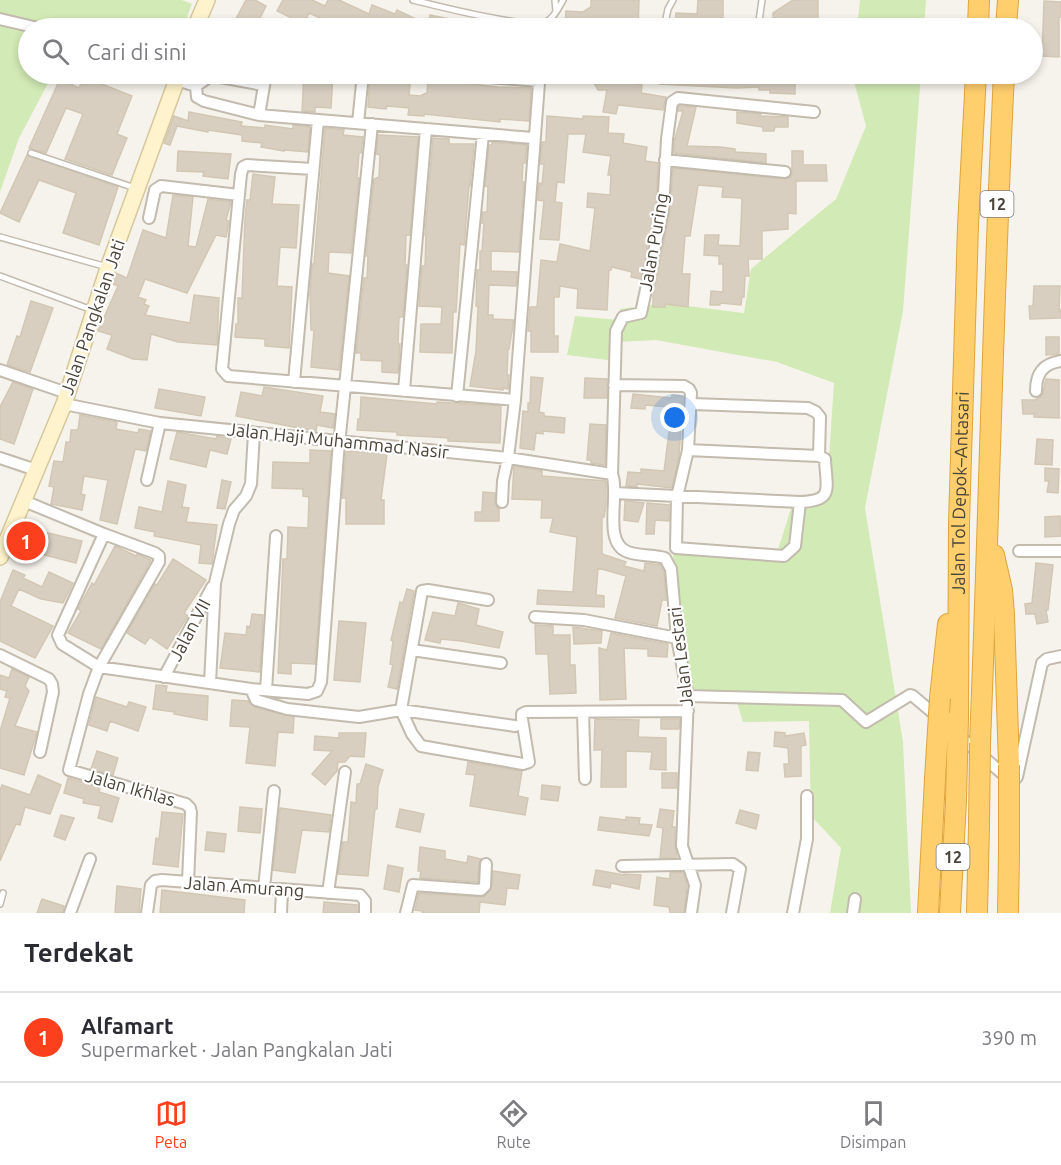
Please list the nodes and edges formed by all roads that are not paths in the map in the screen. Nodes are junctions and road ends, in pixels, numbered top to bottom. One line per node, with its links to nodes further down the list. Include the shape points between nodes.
1 (207, 0): 10 (main road)
2 (413, 0): 11 (lane)
3 (555, 0): 9 (lane)
4 (563, 0): 9 (lane)
5 (673, 0): 13 (lane)
6 (762, 0): 14 (lane)
7 (979, 0): 15 (highway)
8 (1008, 0): 16 (highway)
9 (556, 13): 12 (lane)
10 (199, 18)
11 (495, 18)
12 (551, 18)
13 (666, 18)
14 (759, 18)
15 (978, 18)
16 (1007, 18)
17 (0, 19): 18 (street)
18 (18, 23)
19 (174, 84): 41 (main road, Jalan Pangkalan Jati)
20 (192, 84): 28 (street)
21 (199, 84): 28 (street)
22 (258, 84): 27 (street)
23 (362, 84): 32 (street)
24 (538, 84): 36 (street)
25 (975, 84): 74 (highway, Jalan Tol Depok–Antasari / 12)
26 (1004, 84): 77 (highway, Jalan Tol Depok–Antasari / 12, via 993,311)
27 (263, 85): 30 (street)
28 (196, 86): 30 (street, via 197,97 204,101)
29 (814, 112): 38 (street, Jalan Puring, via 678,98 672,102)
30 (259, 115): 31 (street)
31 (318, 120): 32 (street); 39 (street)
32 (358, 123): 33 (street)
33 (372, 124): 34 (street); 52 (street)
34 (426, 129): 35 (street); 53 (street)
35 (483, 134): 36 (street); 55 (street)
36 (534, 138): 57 (street)
37 (31, 153): 41 (lane)
38 (665, 160): 40 (street); 51 (street, Jalan Puring, via 663,210 656,249 641,313 623,317 616,331)
39 (313, 169): 42 (street, via 247,165 243,167); 50 (street)
40 (784, 172)
41 (137, 189): 45 (main road, Jalan Pangkalan Jati)
42 (238, 195): 43 (street, via 161,186 155,190); 50 (street, via 223,373)
43 (149, 218)
44 (0, 237): 45 (lane)
45 (108, 268): 47 (main road, Jalan Pangkalan Jati)
46 (0, 276): 47 (lane)
47 (94, 311): 56 (main road, Jalan Pangkalan Jati)
48 (1061, 361): 54 (street, via 1043,367)
49 (0, 370): 56 (street, Jalan Haji Muhammad Nasir)
50 (294, 382): 52 (street)
51 (614, 385): 58 (street, via 689,388); 67 (street, Jalan Puring)
52 (346, 387): 53 (street); 61 (street)
53 (404, 391): 55 (street)
54 (1036, 391)
55 (457, 396): 57 (street)
56 (66, 398): 59 (street, Jalan Haji Muhammad Nasir); 66 (main road, Jalan Pangkalan Jati)
57 (515, 400): 65 (street)
58 (692, 404): 62 (street); 63 (street, via 808,408 820,417)
59 (160, 423): 60 (street, Jalan Haji Muhammad Nasir); 68 (street)
60 (254, 433): 61 (street, Jalan Haji Muhammad Nasir); 82 (street, Jalan VII, via 251,484 234,510)
61 (339, 442): 65 (street, Jalan Haji Muhammad Nasir); 94 (street, via 321,682 316,691 308,694)
62 (688, 450): 63 (street); 70 (street)
63 (819, 456): 73 (street, via 825,459 823,498)
64 (0, 458): 66 (street)
65 (508, 458): 67 (street, Jalan Haji Muhammad Nasir); 72 (street)
66 (36, 470): 71 (main road, Jalan Pangkalan Jati)
67 (612, 474): 69 (street, Jalan Lestari)
68 (147, 480)
69 (615, 493): 70 (street); 85 (street, Jalan Lestari, via 613,528 621,548 629,553 665,558 671,569)
70 (677, 497): 73 (street); 73 (street, via 676,548 784,556 795,546)
71 (24, 501): 75 (main road, Jalan Pangkalan Jati); 76 (street)
72 (502, 502)
73 (800, 502)
74 (958, 523): 125 (highway, bridge, via 940,698); 126 (highway, Jalan Tol Depok–Antasari / 12, bridge, via 958,718)
75 (6, 530): 81 (main road, Jalan Pangkalan Jati)
76 (104, 534): 90 (street, via 58,635 62,644); 90 (street, via 155,553 159,562)
77 (989, 535): 127 (highway, Jalan Tol Depok–Antasari / 12, bridge); 128 (highway, bridge, via 1004,614)
78 (276, 536): 94 (street)
79 (1019, 551): 80 (street)
80 (1061, 551)
81 (0, 557)
82 (215, 583): 91 (street, Jalan VII); 92 (street, Jalan VII)
83 (488, 600): 86 (street, via 422,591)
84 (535, 617): 85 (street, via 584,620)
85 (677, 638): 95 (street, Jalan Lestari)
86 (412, 650): 89 (street); 96 (street)
87 (0, 655): 100 (street, via 52,684)
88 (1061, 656): 95 (street, via 1042,663 1017,777 1012,782 910,695 866,722 842,700)
89 (501, 663)
90 (99, 667): 91 (street); 109 (street, Jalan Ikhlas, via 69,770 186,804 190,810)
91 (164, 677): 92 (street)
92 (210, 683): 93 (street)
93 (251, 689): 94 (street); 96 (street, via 256,700 287,709 360,717)
94 (266, 690)
95 (688, 696): 97 (street, Jalan Lestari)
96 (400, 710): 98 (street, via 421,746 524,764 529,762 529,754 522,714); 99 (street)
97 (688, 711): 98 (street); 108 (street, Jalan Lestari, via 682,846)
98 (582, 712): 102 (street)
99 (515, 726)
100 (40, 752)
101 (345, 772): 113 (street)
102 (585, 779)
103 (274, 790): 110 (street)
104 (807, 796): 123 (street, via 807,839)
105 (90, 859): 116 (street)
106 (486, 864): 120 (street, via 485,886 481,890 413,885)
107 (622, 866): 108 (street)
108 (690, 866): 121 (street, Jalan Lestari, via 695,885); 122 (street, via 733,864 740,869)
109 (188, 882): 110 (street, Jalan Amurang); 117 (street, Jalan Amurang, via 155,881 149,891)
110 (264, 888): 111 (street, Jalan Amurang)
111 (282, 890): 113 (street, Jalan Amurang); 118 (street)
112 (3, 893): 115 (lane)
113 (328, 893): 119 (street, Jalan Amurang, via 360,895 365,901)
114 (855, 899): 124 (street)
115 (0, 904)
116 (69, 913)
117 (147, 913)
118 (281, 913)
119 (365, 913)
120 (406, 913)
121 (691, 913)
122 (732, 913)
123 (794, 913)
124 (852, 913)
125 (928, 913)
126 (950, 913)
127 (977, 913)
128 (1008, 913)

